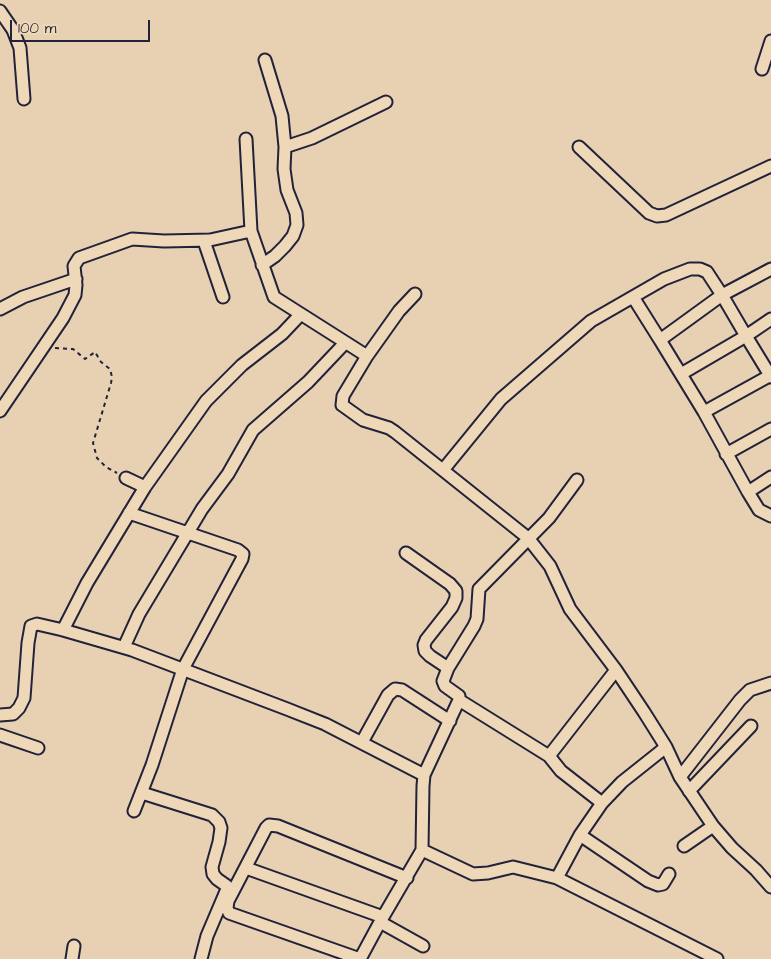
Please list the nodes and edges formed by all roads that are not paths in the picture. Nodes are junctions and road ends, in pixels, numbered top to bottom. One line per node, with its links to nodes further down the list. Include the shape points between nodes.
1 (0, 11): 5 (street, via 20,48)
2 (771, 41): 4 (street)
3 (265, 60): 9 (street, via 282,116)
4 (762, 69)
5 (24, 99)
6 (386, 102): 9 (street)
7 (246, 139): 11 (street)
8 (579, 147): 10 (street, via 656,216 666,215)
9 (284, 148): 13 (street, via 287,190 297,225 285,246)
10 (771, 166)
11 (251, 231): 12 (street); 13 (street)
12 (204, 240): 15 (street, via 129,240 79,258 74,266); 18 (street)
13 (262, 265): 21 (street, via 276,299)
14 (771, 269): 17 (street)
15 (76, 279): 20 (street, via 24,297); 29 (street, via 75,295 63,318)
16 (415, 294): 26 (street)
17 (722, 296): 19 (street, via 707,272 690,269); 23 (street); 24 (street)
18 (223, 297)
19 (633, 297): 24 (street); 33 (street, via 591,321 515,386)
20 (0, 310)
21 (300, 315): 25 (street); 37 (street, via 212,392)
22 (771, 319): 23 (street)
23 (746, 336): 27 (street); 28 (street)
24 (660, 340): 27 (street)
25 (345, 343): 26 (street); 41 (street, via 308,382 252,430 228,474)
26 (367, 356): 33 (street, via 343,396 342,405 363,420 396,432)
27 (680, 374): 30 (street)
28 (771, 376): 30 (street)
29 (0, 411)
30 (704, 412): 32 (street)
31 (771, 429): 32 (street)
32 (726, 454): 38 (street)
33 (443, 470): 42 (street)
34 (771, 477): 38 (street)
35 (126, 478): 37 (street)
36 (577, 480): 42 (street, via 549,518)
37 (145, 487): 39 (street)
38 (748, 492): 40 (street, via 759,510)
39 (129, 513): 41 (street); 44 (street)
40 (771, 516)
41 (188, 532): 45 (street, via 139,614); 47 (street, via 243,554)
42 (528, 538): 46 (street, via 478,589 477,619); 48 (street, via 550,566 570,609)
43 (406, 553): 46 (street, via 456,591 452,607 424,645 430,656)
44 (63, 630): 45 (street); 51 (street, via 37,624 32,626 24,698 13,714)
45 (124, 647): 47 (street)
46 (448, 668): 50 (street, via 443,684 460,696)
47 (183, 669): 55 (street); 62 (street)
48 (616, 670): 56 (street); 58 (street)
49 (771, 683): 60 (street, via 750,690 740,700)
50 (459, 700): 52 (street); 58 (street)
51 (0, 715)
52 (450, 721): 55 (street, via 402,690 395,689 388,695); 59 (street)
53 (751, 726): 61 (street)
54 (0, 735): 57 (street)
55 (362, 742): 59 (street)
56 (666, 746): 60 (street); 63 (street)
57 (38, 748)
58 (549, 756): 63 (street, via 561,771)
59 (424, 775): 68 (street)
60 (680, 777): 61 (street)
61 (689, 791): 65 (street)
62 (142, 793): 64 (street); 78 (street, via 212,815 219,822 219,842 212,868 213,874 227,889)
63 (602, 803): 66 (street)
64 (134, 811)
65 (712, 826): 67 (street); 73 (street)
66 (580, 835): 70 (street, via 653,883 663,884); 72 (street)
67 (684, 846)
68 (422, 850): 71 (street); 72 (street, via 473,874 488,874 513,867)
69 (246, 868): 71 (street, via 266,828 273,824); 74 (street); 79 (street, via 228,901 230,913)
70 (669, 874)
71 (407, 878): 74 (street)
72 (557, 878): 80 (street)
73 (771, 887)
74 (381, 920): 76 (street); 79 (street)
75 (74, 946): 77 (street)
76 (423, 946)
77 (72, 959)
78 (201, 959)
79 (360, 959)
80 (717, 959)

